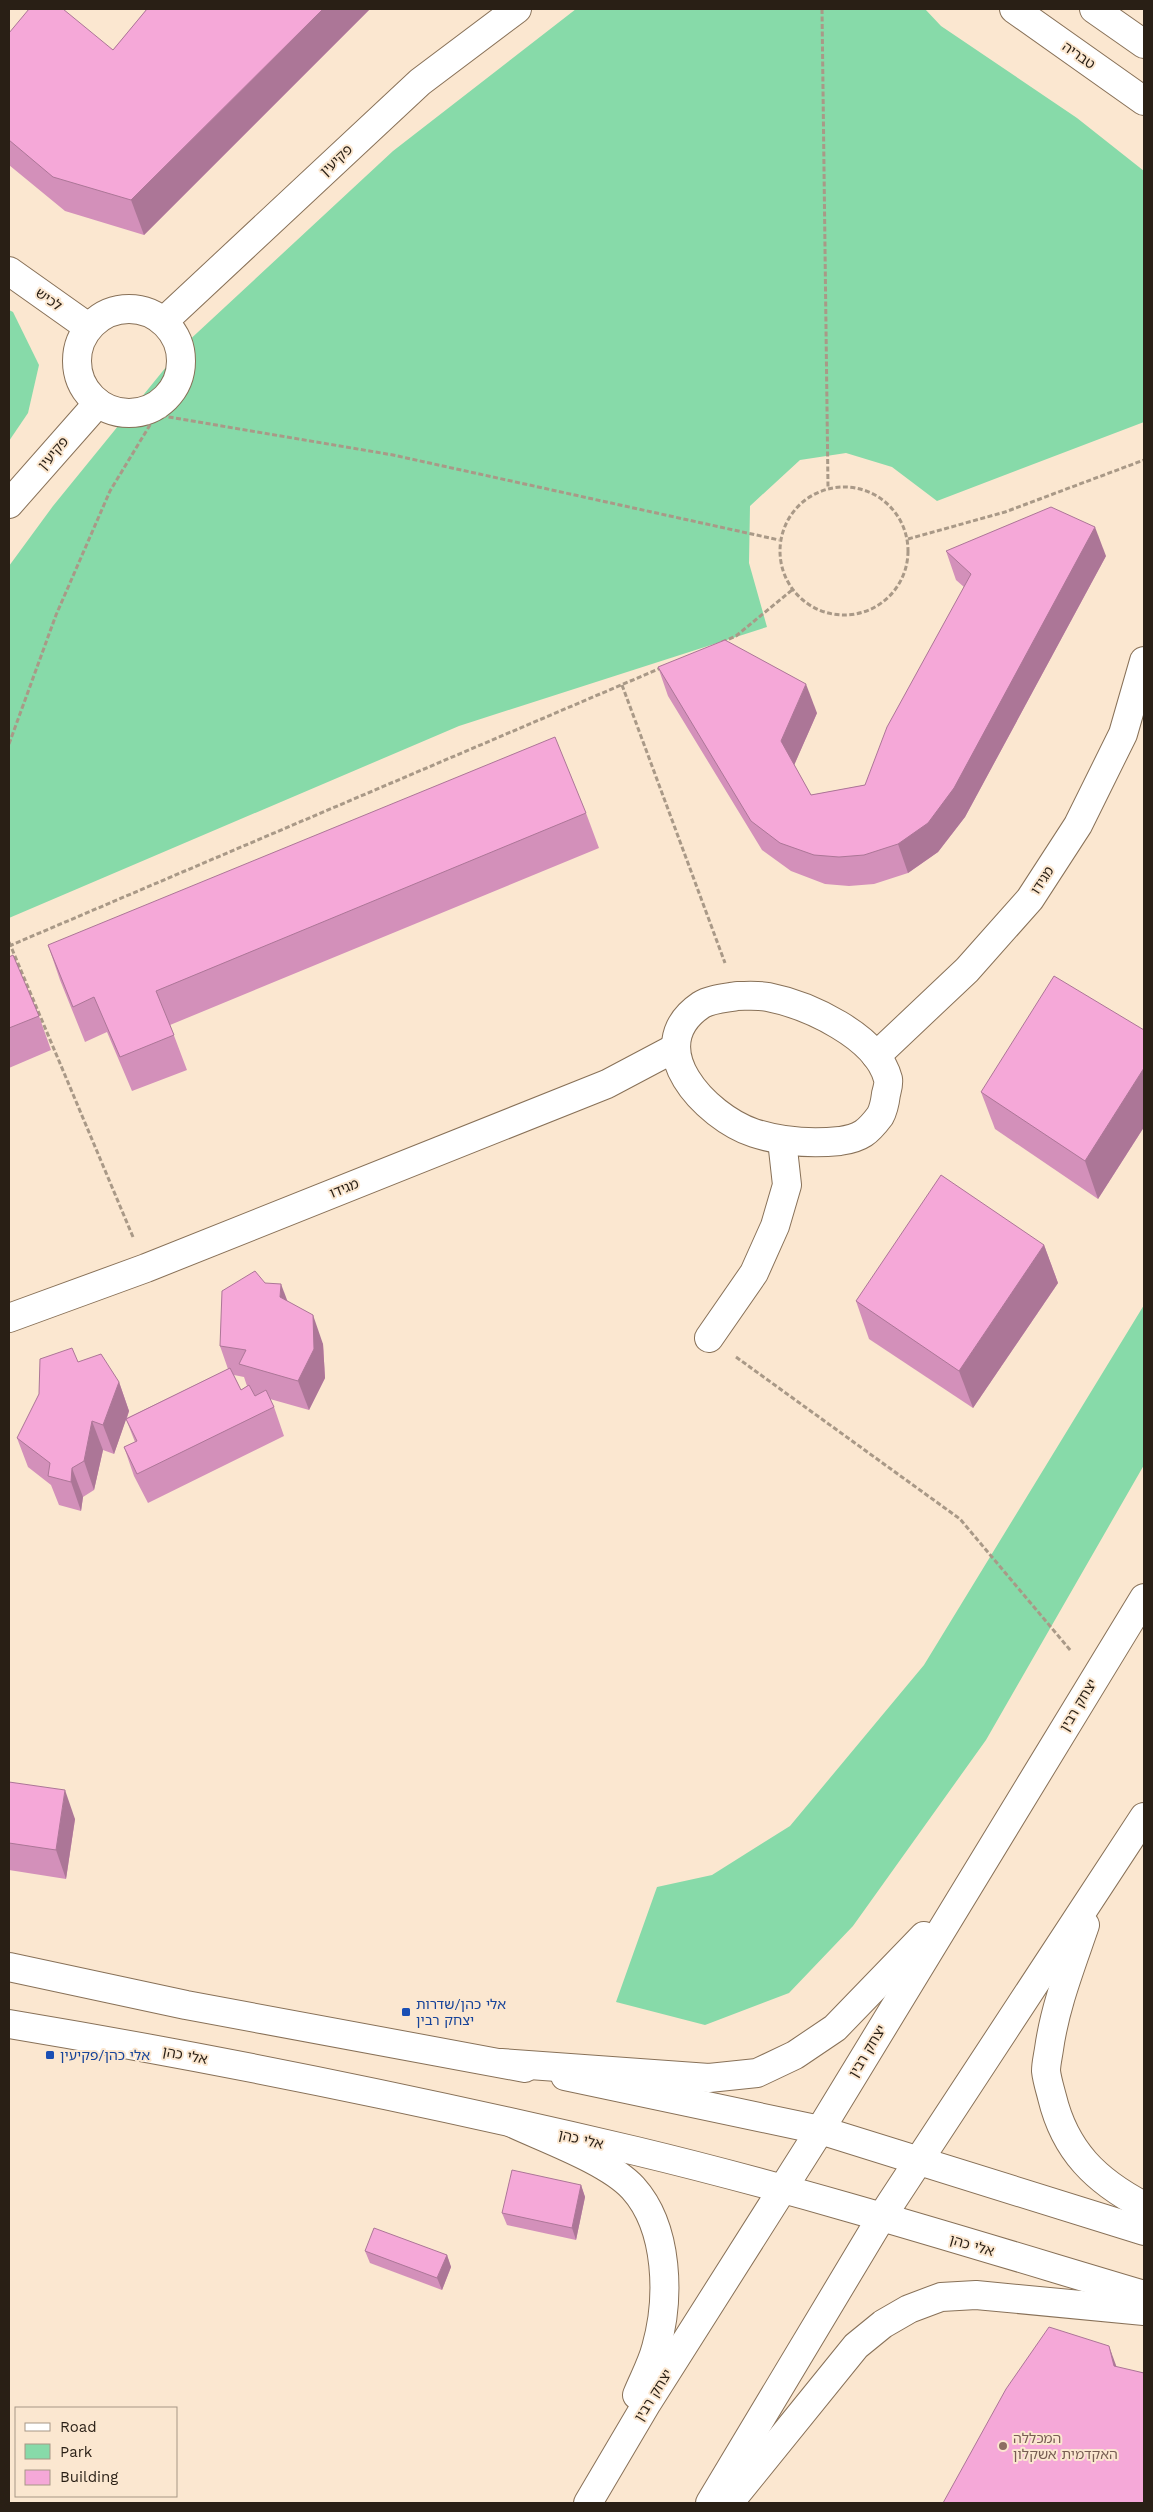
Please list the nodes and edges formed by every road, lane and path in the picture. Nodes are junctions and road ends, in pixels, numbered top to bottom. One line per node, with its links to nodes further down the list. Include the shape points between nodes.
1 (518, 9): 8 (street, פקיעין, via 420,82)
2 (822, 9): 13 (path)
3 (1014, 9): 6 (street, טבריה)
4 (1094, 9): 5 (street)
5 (1144, 44)
6 (1144, 101)
7 (9, 271): 9 (street, לכיש)
8 (164, 321): 9 (street, via 150,312 116,309); 11 (street, via 180,346 180,374 165,399)
9 (88, 327): 10 (street, via 77,352 76,367 87,392)
10 (98, 403): 11 (street, via 110,410); 14 (street, פקיעין)
11 (147, 414): 16 (path, via 393,455); 22 (path, via 56,615)
12 (1144, 460): 15 (path, via 1005,512)
13 (828, 487): 15 (path, via 855,486 876,494 900,517); 16 (path, via 807,496 787,518)
14 (9, 504)
15 (908, 539): 17 (path, via 907,569 890,597 871,610 837,615 815,609)
16 (780, 540): 17 (path, via 782,569)
17 (792, 590): 18 (path, via 736,636)
18 (719, 644)
19 (1144, 661): 26 (street, מגידו, via 1123,734 1078,825 1030,899 967,970)
20 (666, 666): 21 (path)
21 (622, 685): 23 (path); 24 (path)
22 (9, 744)
23 (9, 944): 28 (path)
24 (738, 996): 25 (street, via 702,1004 680,1025); 26 (street, via 767,997 823,1017 852,1032)
25 (675, 1048): 27 (street, via 686,1082 704,1103 726,1120 753,1133); 28 (street, מגידו, via 607,1084)
26 (876, 1056): 27 (street, via 889,1080 883,1110 868,1132 845,1140 814,1144)
27 (782, 1140): 30 (street, via 787,1185 775,1226 754,1273)
28 (146, 1268): 29 (street, מגידו)
29 (9, 1318)
30 (709, 1338): 32 (path, via 960,1519)
31 (1144, 1598): 32 (street, יצחק רבין)
32 (1094, 1678): 35 (street, יצחק רבין)
33 (1144, 1817): 34 (street)
34 (1099, 1886): 41 (street); 43 (street, via 1062,1992 1046,2071 1067,2138 1090,2169 1117,2192)
35 (958, 1901): 38 (street, via 835,2028 795,2055 757,2072 709,2078); 40 (street, יצחק רבין)
36 (9, 1967): 38 (street, via 186,2005)
37 (9, 2024): 39 (street, אלי כהן, via 148,2048)
38 (501, 2063): 40 (street)
39 (512, 2124): 42 (street, אלי כהן, via 637,2151); 48 (street, via 601,2165 633,2188 653,2217 662,2247 664,2302 656,2348)
40 (820, 2130): 41 (street); 42 (street, יצחק רבין)
41 (918, 2161): 44 (street); 45 (street)
42 (783, 2189): 44 (street, אלי כהן); 48 (street, יצחק רבין)
43 (1144, 2206)
44 (881, 2218): 46 (street, אלי כהן); 50 (street)
45 (1144, 2230)
46 (1144, 2295)
47 (1144, 2312): 51 (street, via 976,2295 941,2297 909,2309 883,2324 856,2346)
48 (604, 2475): 49 (street, יצחק רבין)
49 (588, 2503)
50 (710, 2503)
51 (729, 2503)

